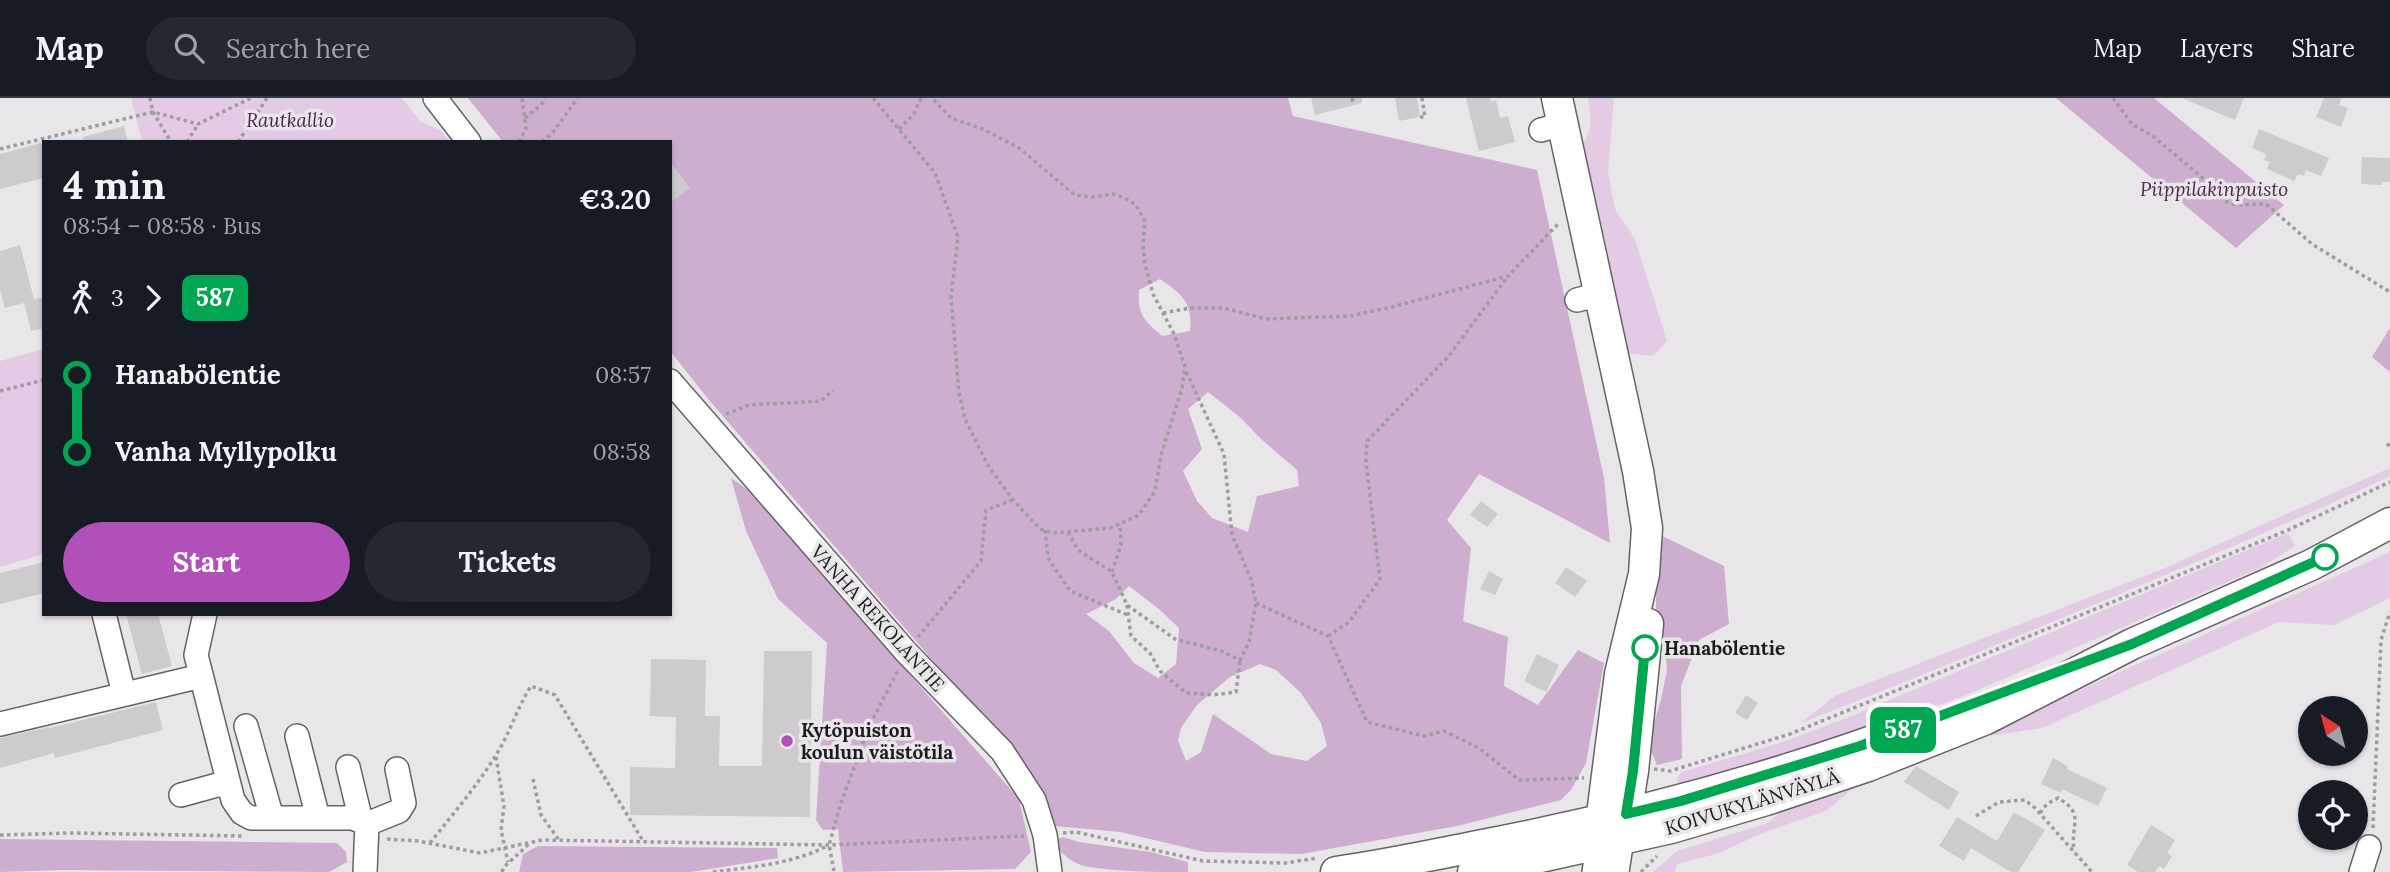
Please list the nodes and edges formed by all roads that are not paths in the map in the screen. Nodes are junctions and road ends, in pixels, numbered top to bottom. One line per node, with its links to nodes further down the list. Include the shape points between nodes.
1 (435, 98): 3 (street)
2 (1554, 117): 20 (main road, via 1589,297 1638,471 1647,528 1644,575 1649,616 1633,771)
3 (467, 140)
4 (672, 384): 24 (street, VANHA REKOLANTIE, via 906,652 1002,751 1034,800)
5 (2390, 523): 20 (main road, KOIVUKYLÄNVÄYLÄ, via 2311,565 2132,644 1986,719 1766,800 1671,828)
6 (104, 616): 9 (street)
7 (205, 616): 8 (street)
8 (198, 665): 9 (street); 15 (street)
9 (124, 694): 10 (street)
10 (0, 724)
11 (246, 726): 17 (street)
12 (298, 736): 18 (street)
13 (348, 766): 19 (street)
14 (397, 769): 19 (street, via 404,803 399,811)
15 (228, 782): 16 (street); 17 (street, via 242,813)
16 (181, 794)
17 (272, 818): 18 (street)
18 (318, 818): 19 (street, via 353,818)
19 (366, 828): 23 (street)
20 (1608, 838): 22 (main road, KOIVUKYLÄNVÄYLÄ, via 1378,866); 25 (main road, KOIVUKYLÄNVÄYLÄ); 26 (street)
21 (2369, 847): 27 (street)
22 (1330, 865)
23 (365, 872)
24 (1051, 872)
25 (1474, 872)
26 (1617, 872)
27 (2361, 872)

